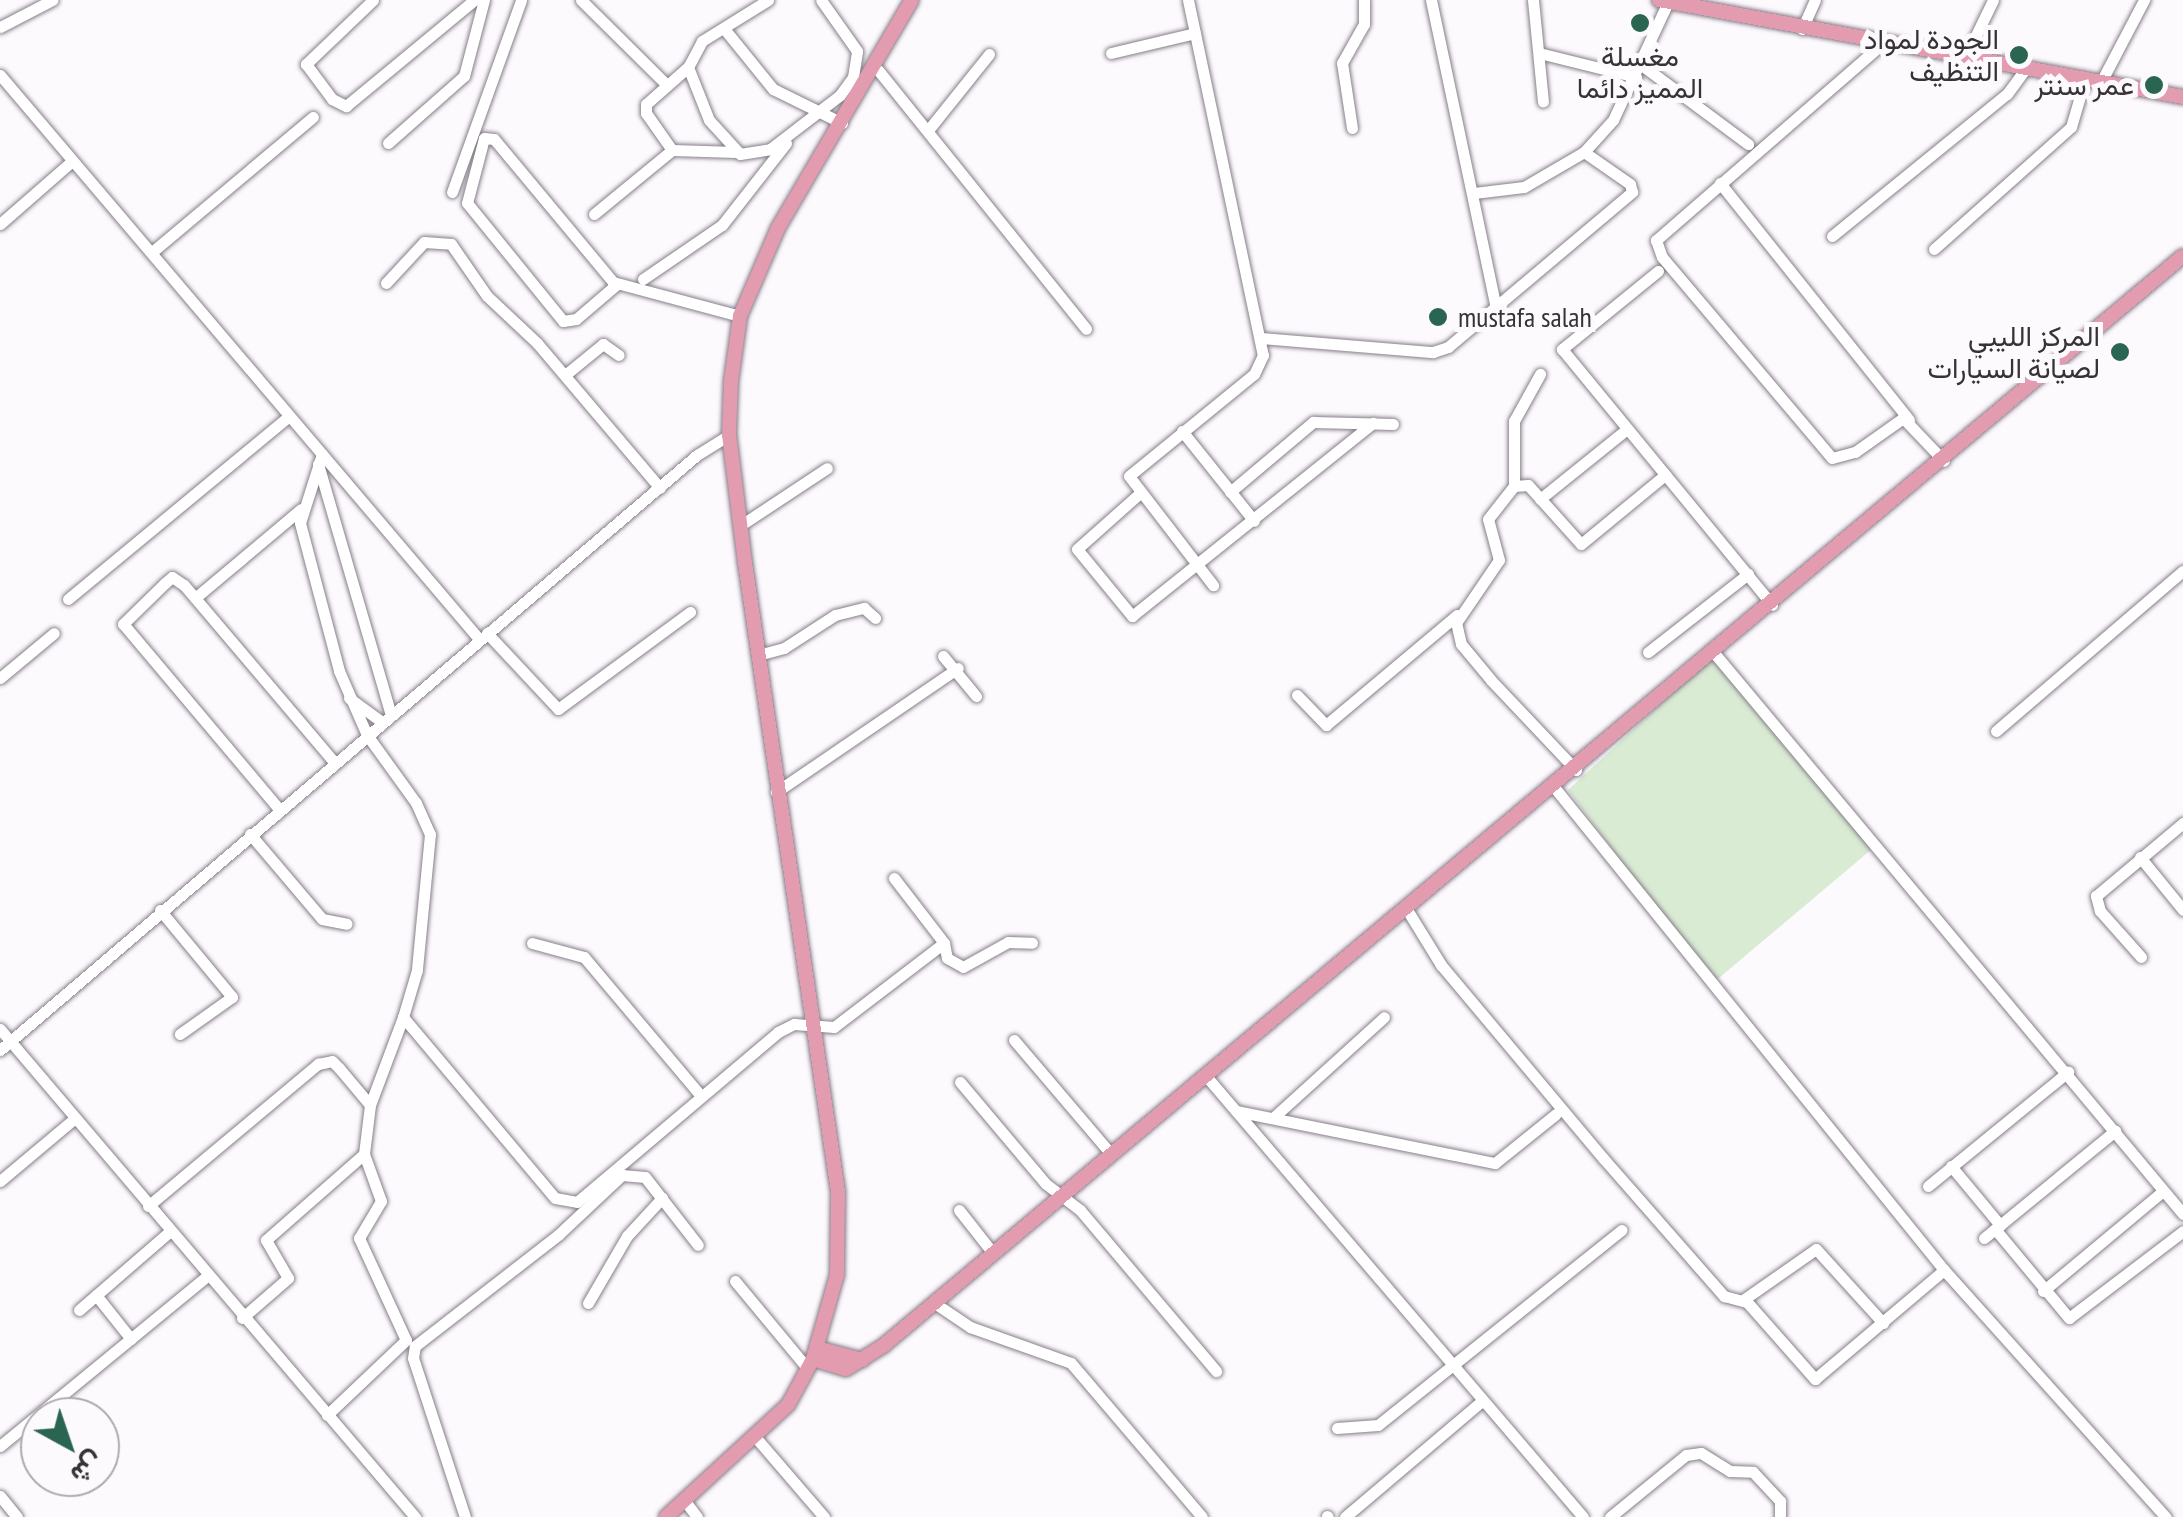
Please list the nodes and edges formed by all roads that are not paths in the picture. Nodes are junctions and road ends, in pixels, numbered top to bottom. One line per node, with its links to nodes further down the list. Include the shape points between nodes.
1 (52, 0): 20 (street)
2 (373, 0): 3 (street, via 308,59 308,70 341,104 354,102)
3 (474, 0)
4 (484, 0): 46 (street, via 464,76)
5 (521, 0): 53 (street)
6 (580, 0): 36 (street)
7 (768, 0): 22 (street)
8 (821, 0): 40 (street, via 859,62 840,96)
9 (912, 0): 37 (main road)
10 (922, 0): 31 (main road)
11 (1188, 0): 23 (street)
12 (1364, 0): 44 (street, via 1364,24 1342,63)
13 (1431, 0): 54 (street)
14 (1533, 0): 26 (street)
15 (1815, 0): 21 (street)
16 (1992, 0): 28 (street)
17 (2144, 0): 35 (street)
18 (1664, 1): 19 (main road); 32 (street)
19 (1716, 5): 21 (main road)
20 (0, 26)
21 (1802, 28): 24 (main road)
22 (726, 31): 29 (street, via 692,49); 40 (street, via 773,89)
23 (1195, 32): 25 (street); 68 (street)
24 (1884, 43): 28 (main road); 52 (street)
25 (1111, 53)
26 (1539, 53): 32 (street); 39 (street)
27 (989, 54): 45 (street)
28 (1965, 58): 30 (main road)
29 (688, 68): 36 (street); 49 (street, via 709,120)
30 (2025, 69): 34 (main road); 57 (street, via 2006,94)
31 (878, 70): 37 (main road); 45 (street)
32 (1639, 71): 47 (street); 50 (street, via 1613,120)
33 (0, 75): 51 (street)
34 (2084, 79): 35 (main road); 58 (street, via 2071,127)
35 (2100, 82): 38 (main road)
36 (667, 85): 48 (street, via 645,108)
37 (859, 95): 42 (main road)
38 (2183, 98)
39 (1543, 102)
40 (819, 112): 42 (street); 43 (street)
41 (313, 117): 59 (street)
42 (842, 122): 66 (main road, via 778,228)
43 (798, 128): 49 (street, via 754,155); 62 (street, via 722,224)
44 (1352, 128)
45 (929, 130): 67 (street)
46 (388, 142)
47 (1748, 144)
48 (672, 150): 49 (street); 55 (street)
49 (736, 152)
50 (1584, 152): 54 (street, via 1524,187); 65 (street, via 1632,192)
51 (72, 161): 56 (street); 59 (street)
52 (1720, 182): 73 (street); 73 (street, via 1662,230 1656,240 1662,257 1832,458 1855,452 1898,419)
53 (452, 192)
54 (1474, 193): 65 (street)
55 (594, 214)
56 (0, 224)
57 (1832, 236)
58 (1934, 249)
59 (152, 252): 72 (street)
60 (2183, 256): 80 (main road)
61 (1658, 271): 76 (street, via 1562,349)
62 (643, 279)
63 (386, 283): 71 (street, via 424,242 452,244 488,296)
64 (617, 284): 64 (street, via 494,139 484,138 466,204 563,321 576,319); 66 (street)
65 (1496, 308): 68 (street, via 1433,352)
66 (740, 316): 78 (main road)
67 (1086, 328)
68 (1261, 338): 77 (street, via 1260,367)
69 (619, 355): 71 (street, via 603,344)
70 (1540, 374): 83 (street, via 1514,421)
71 (564, 375): 84 (street)
72 (289, 416): 79 (street); 96 (street)
73 (1909, 420): 80 (street)
74 (1373, 424): 75 (street); 86 (street, via 1314,422); 89 (street)
75 (1392, 424)
76 (1626, 429): 82 (street); 87 (street)
77 (1182, 431): 85 (street, via 1132,472); 86 (street)
78 (730, 435): 84 (street); 90 (main road)
79 (320, 459): 88 (street); 102 (street); 112 (street)
80 (1944, 461): 97 (main road)
81 (828, 468): 90 (street)
82 (1665, 475): 87 (street, via 1581,544); 93 (street)
83 (1514, 486): 87 (street, via 1528,485); 98 (street, via 1488,518 1499,560)
84 (660, 488): 102 (street)
85 (1140, 492): 91 (street); 91 (street, via 1077,546 1079,554 1132,616)
86 (1230, 492): 89 (street)
87 (1540, 500)
88 (301, 510): 95 (street); 111 (street, via 302,540)
89 (1254, 521): 91 (street)
90 (740, 526): 105 (main road)
91 (1198, 566): 94 (street)
92 (2183, 571): 113 (street)
93 (1748, 574): 97 (street); 103 (street)
94 (1213, 585)
95 (195, 598): 115 (street); 119 (street, via 172,578 123,624)
96 (68, 599)
97 (1772, 605): 104 (main road)
98 (1464, 610): 109 (street, via 1329,723); 116 (street, via 1456,624 1462,644)
99 (690, 612): 102 (street, via 558,709)
100 (875, 618): 105 (street, via 864,608 834,615 784,648)
101 (54, 633): 108 (street)
102 (483, 636): 112 (street)
103 (1648, 652)
104 (1716, 654): 116 (main road); 139 (street)
105 (758, 655): 118 (main road)
106 (942, 656): 107 (street)
107 (958, 668): 110 (street); 118 (street)
108 (0, 678)
109 (1296, 694)
110 (976, 696)
111 (349, 698): 112 (street); 114 (street)
112 (387, 719): 114 (street)
113 (1996, 730)
114 (367, 735): 115 (street); 132 (street, via 430,834 417,970)
115 (334, 762): 119 (street)
116 (1576, 770): 117 (main road)
117 (1554, 788): 124 (main road); 167 (street)
118 (776, 792): 134 (main road)
119 (279, 809): 121 (street)
120 (2183, 823): 122 (street)
121 (250, 834): 125 (street); 127 (street, via 322,919)
122 (2140, 857): 126 (street); 131 (street, via 2095,902)
123 (894, 878): 129 (street)
124 (1406, 908): 140 (main road); 172 (street, via 1442,964 1603,1158 1724,1296)
125 (160, 910): 136 (street, via 232,997); 138 (street)
126 (2183, 910)
127 (347, 924)
128 (532, 943): 142 (street, via 584,957)
129 (944, 943): 130 (street, via 947,958 963,968 1008,942); 134 (street, via 834,1027)
130 (1032, 943)
131 (2141, 957)
132 (403, 1017): 142 (street, via 558,1200 578,1202); 143 (street)
133 (1384, 1017): 146 (street)
134 (813, 1026): 142 (street, via 794,1024 778,1032); 179 (main road, via 840,1253)
135 (0, 1028): 138 (street)
136 (180, 1034)
137 (1014, 1040): 150 (street)
138 (5, 1045): 147 (street)
139 (2068, 1072): 148 (street); 151 (street)
140 (1206, 1076): 144 (street); 150 (main road)
141 (960, 1082): 155 (street)
142 (701, 1096)
143 (370, 1105): 149 (street); 157 (street, via 324,1060)
144 (1236, 1111): 146 (street); 181 (street)
145 (1556, 1114): 146 (street, via 1495,1163)
146 (1275, 1116)
147 (74, 1119): 152 (street); 157 (street)
148 (2116, 1130): 154 (street); 160 (street)
149 (364, 1154): 176 (street, via 266,1240 288,1278); 186 (street, via 381,1208 359,1238 406,1340)
150 (1111, 1154): 155 (main road)
151 (1950, 1166): 153 (street); 160 (street)
152 (0, 1181)
153 (1928, 1186)
154 (2163, 1191): 159 (street); 170 (street)
155 (1060, 1195): 166 (main road); 183 (street)
156 (662, 1198): 165 (street); 174 (street, via 627,1236); 194 (street, via 646,1177 622,1176 558,1236 413,1350)
157 (148, 1206): 163 (street)
158 (959, 1210): 166 (street)
159 (2183, 1214)
160 (1998, 1227): 164 (street); 170 (street)
161 (1622, 1230): 181 (street)
162 (2183, 1231): 170 (street, via 2072,1318)
163 (169, 1232): 168 (street); 171 (street)
164 (1984, 1238)
165 (698, 1245)
166 (992, 1252): 173 (main road)
167 (1944, 1270): 177 (street); 203 (street)
168 (206, 1276): 176 (street); 178 (street)
169 (735, 1281): 179 (street)
170 (2043, 1291)
171 (96, 1295): 175 (street); 178 (street)
172 (1744, 1300): 177 (street, via 1816,1249); 177 (street, via 1815,1379)
173 (934, 1302): 180 (main road); 198 (street, via 970,1327 1071,1363)
174 (588, 1303)
175 (78, 1310)
176 (242, 1318): 186 (street)
177 (1883, 1323)
178 (130, 1339): 189 (street)
179 (813, 1359): 180 (main road); 182 (main road); 184 (main road)
180 (863, 1360): 182 (main road)
181 (1452, 1366): 185 (street); 187 (street, via 1378,1425)
182 (838, 1371): 184 (main road)
183 (1216, 1371)
184 (796, 1392): 188 (main road)
185 (1482, 1401): 199 (street); 200 (street)
186 (326, 1416): 193 (street)
187 (1337, 1428)
188 (757, 1438): 191 (main road); 197 (street)
189 (0, 1446)
190 (0, 1496): 192 (street)
191 (685, 1502): 195 (main road); 196 (street)
192 (17, 1517)
193 (414, 1517)
194 (466, 1517)
195 (666, 1517)
196 (697, 1517)
197 (824, 1517)
198 (1202, 1517)
199 (1345, 1517)
200 (1583, 1517)
201 (1610, 1517): 202 (street, via 1686,1456 1701,1453 1730,1470 1753,1472 1784,1507)
202 (1780, 1517)
203 (2166, 1517)

